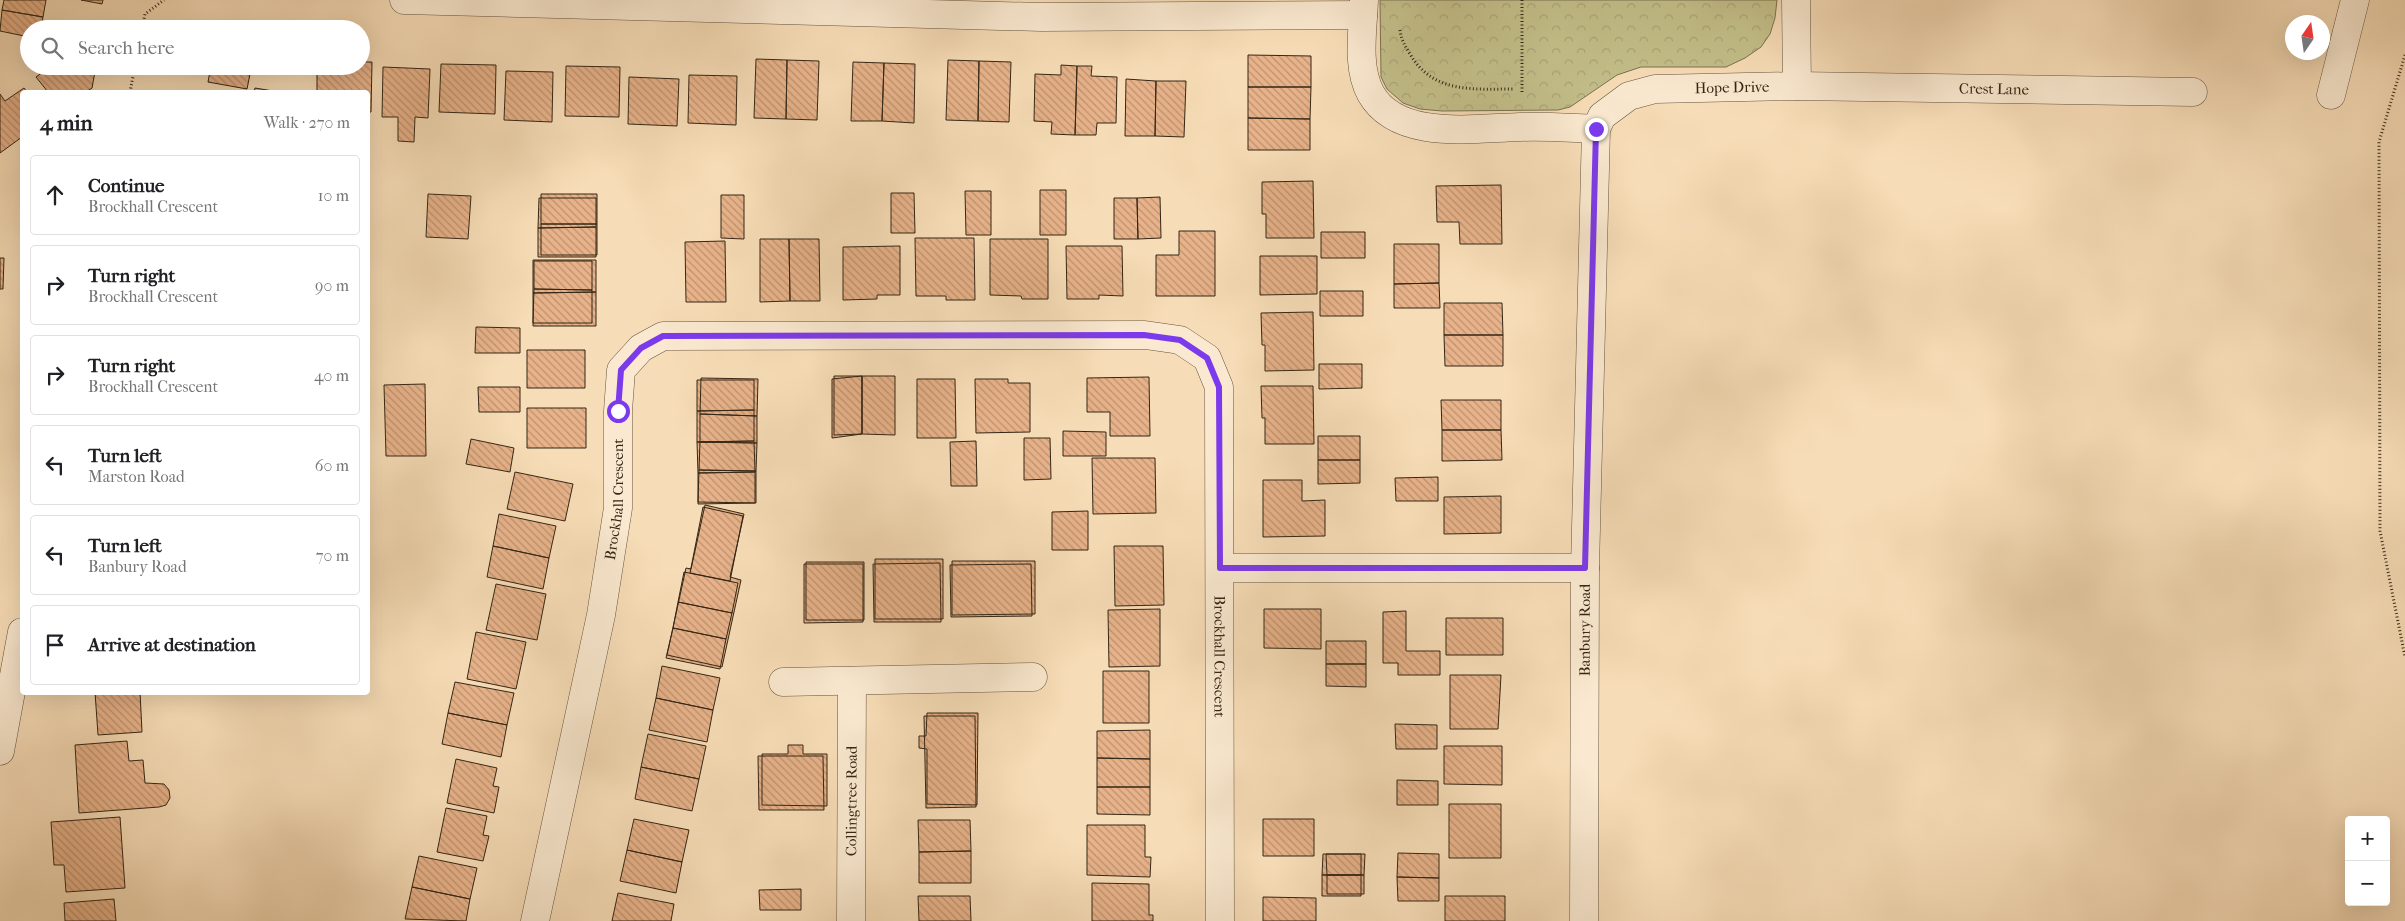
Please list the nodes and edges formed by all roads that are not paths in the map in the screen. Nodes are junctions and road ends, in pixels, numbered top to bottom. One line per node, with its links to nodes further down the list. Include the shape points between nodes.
1 (404, 0): 4 (street)
2 (1796, 0): 7 (street)
3 (2355, 0): 9 (street)
4 (524, 1): 6 (street)
5 (1363, 7): 6 (street); 10 (street, via 1363,65 1367,84 1372,95 1392,116 1415,125 1442,129)
6 (1041, 8)
7 (1796, 86): 8 (street, Crest Lane); 10 (street, Hope Drive, via 1655,89 1630,96 1602,116)
8 (2193, 92)
9 (2331, 95)
10 (1596, 129): 12 (street, Banbury Road)
11 (1220, 568): 12 (street); 18 (street, Brockhall Crescent, via 1219,387 1207,358 1180,340 1144,335 663,336 641,348 621,370 618,508 601,615); 20 (street, Brockhall Crescent)
12 (1585, 568): 21 (street, Banbury Road)
13 (20, 643): 17 (street)
14 (1033, 677): 15 (street)
15 (852, 681): 16 (street); 19 (street, Collingtree Road)
16 (783, 682)
17 (0, 751)
18 (535, 921)
19 (852, 921)
20 (1220, 921)
21 (1584, 921)

